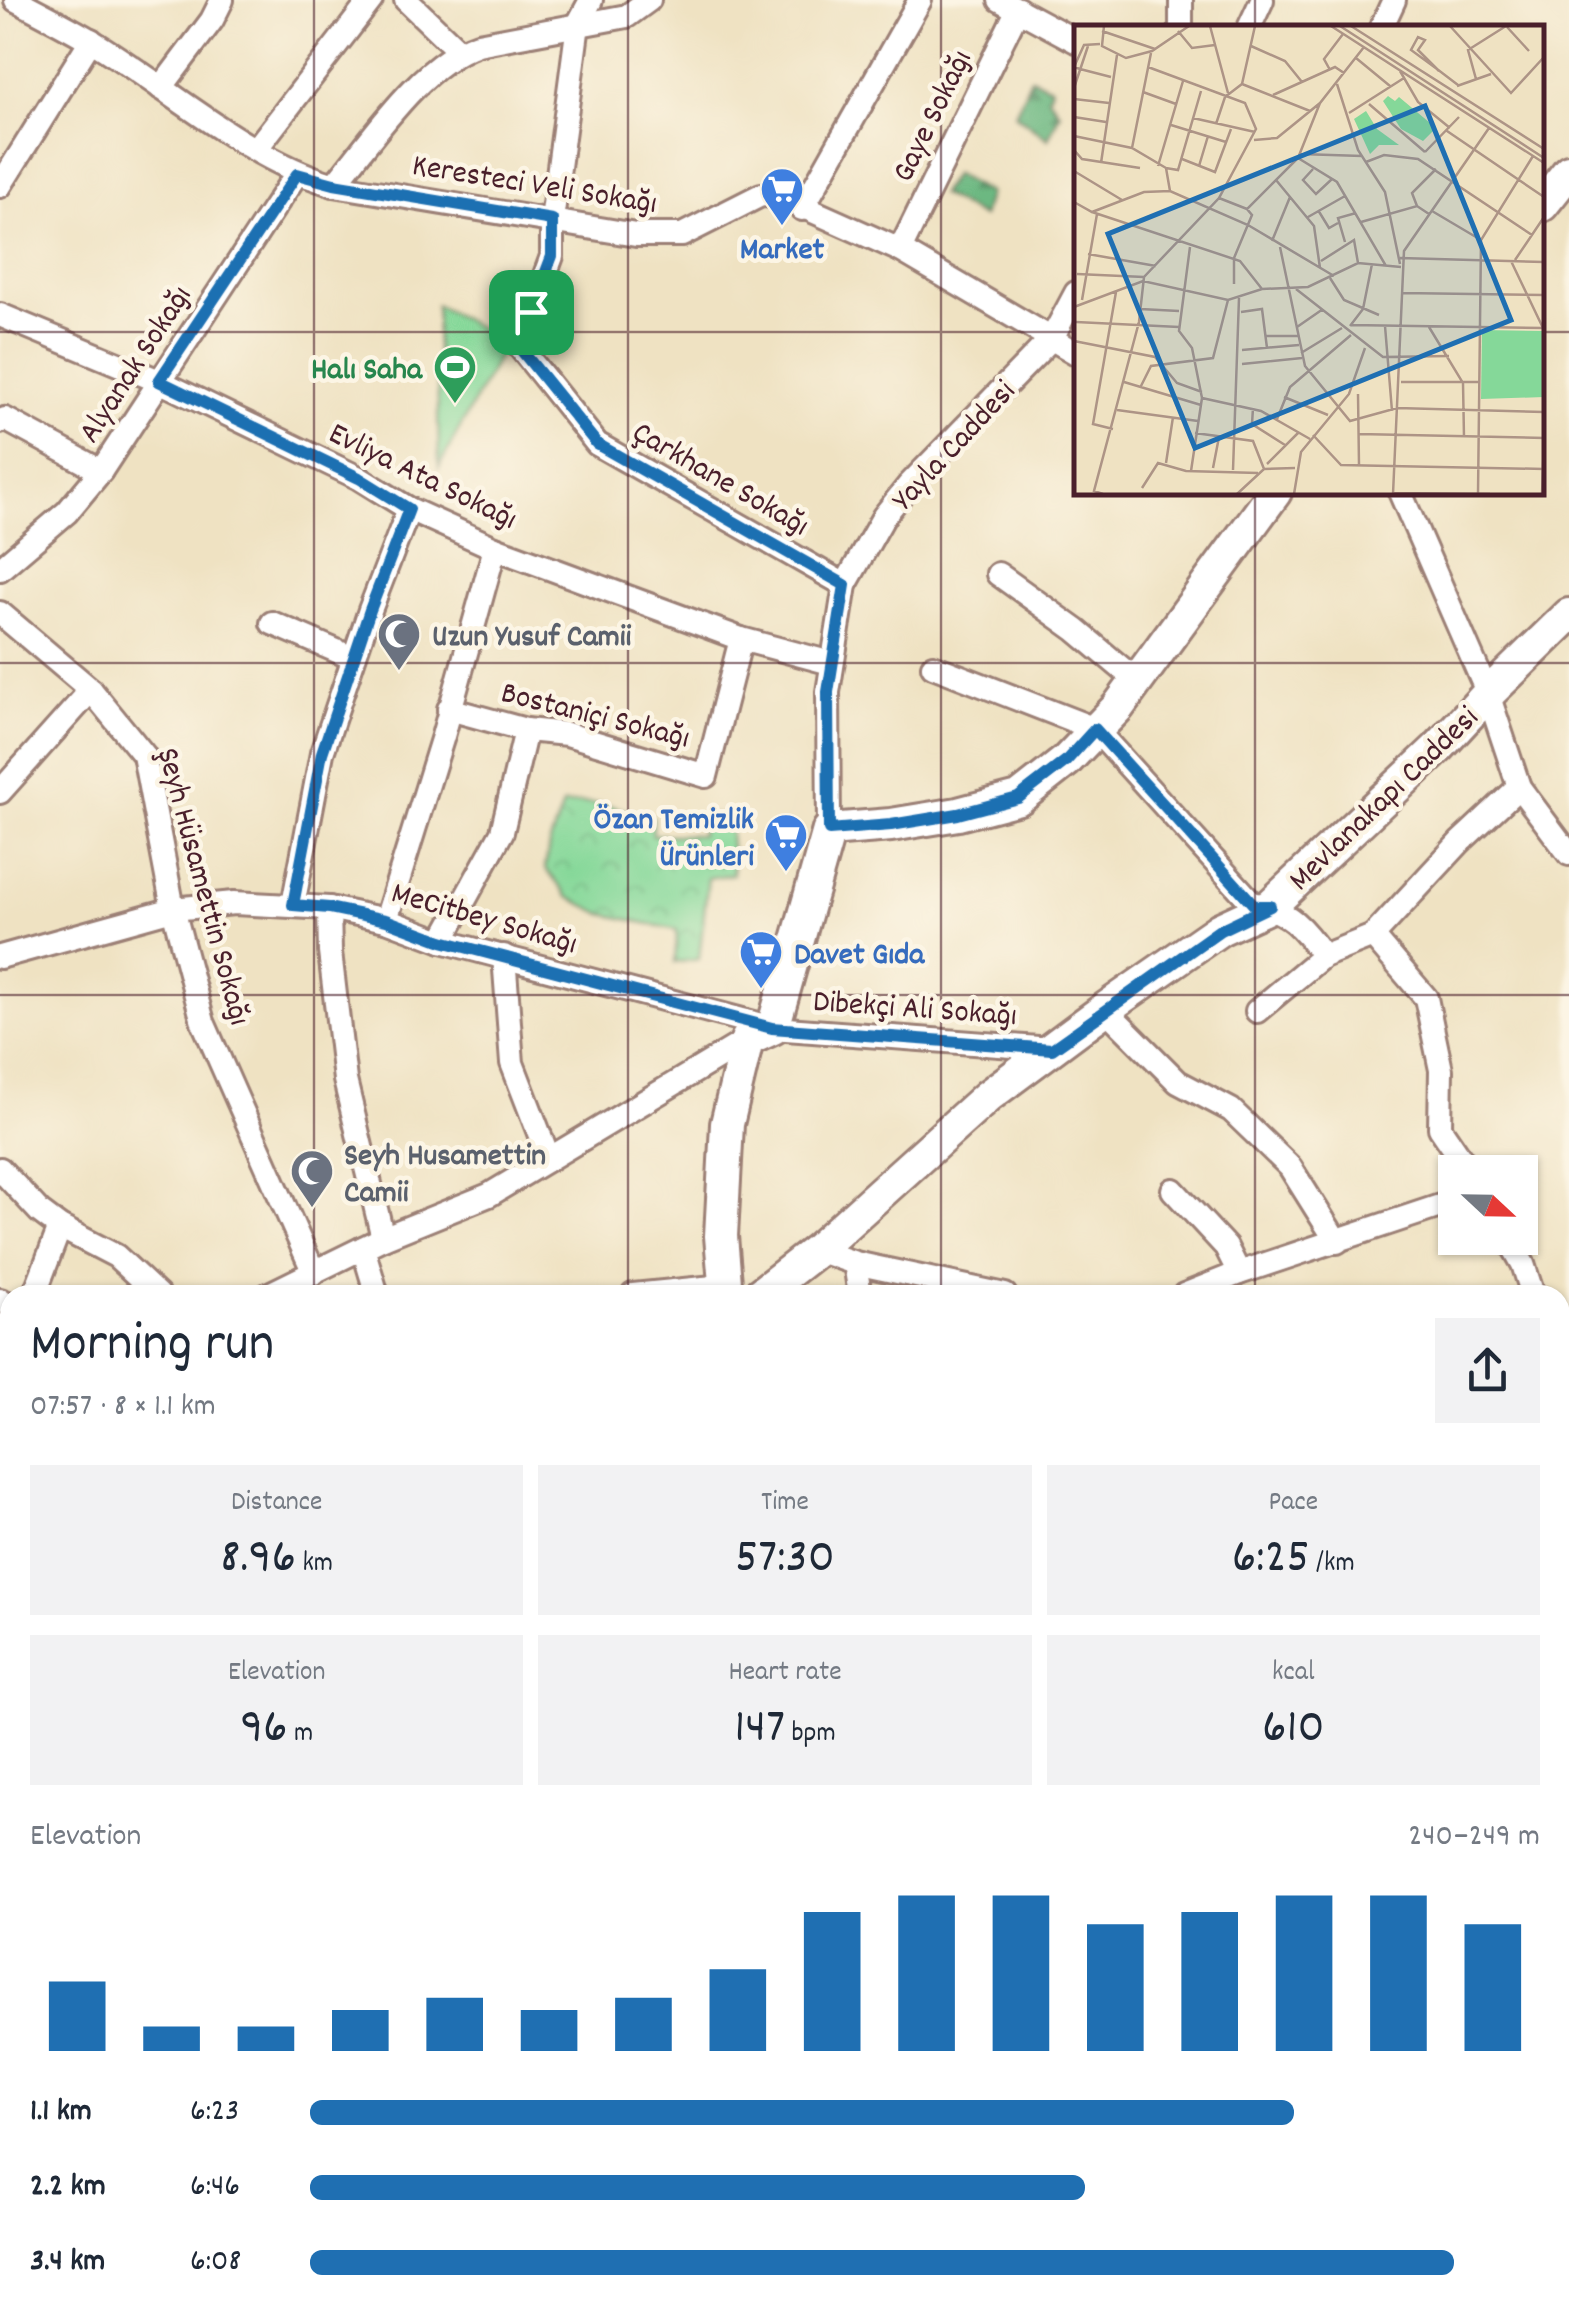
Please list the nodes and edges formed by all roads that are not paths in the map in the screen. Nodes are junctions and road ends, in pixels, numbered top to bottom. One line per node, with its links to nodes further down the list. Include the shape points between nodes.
1 (16, 0): 14 (street, Keresteci Veli Sokağı)
2 (222, 0): 17 (street)
3 (371, 0): 18 (street)
4 (406, 0): 16 (street)
5 (591, 0): 11 (street)
6 (649, 0): 11 (street, via 627,16)
7 (920, 0): 24 (street)
8 (1262, 0): 12 (street)
9 (1394, 0): 13 (street)
10 (1009, 4): 15 (street); 26 (street, Gaye Sokağı)
11 (578, 24): 16 (street); 25 (street, Çarkhane Sokağı)
12 (1250, 25)
13 (1382, 25)
14 (91, 40): 17 (street, Keresteci Veli Sokağı); 21 (street)
15 (1074, 40)
16 (458, 50): 22 (street, via 422,81)
17 (160, 88): 18 (street, Keresteci Veli Sokağı)
18 (256, 149): 20 (street, Keresteci Veli Sokağı)
19 (1569, 171): 23 (street)
20 (297, 174): 22 (street, Keresteci Veli Sokağı); 31 (street, Alyanak Sokağı)
21 (2, 178)
22 (334, 184): 25 (street, Keresteci Veli Sokağı)
23 (1544, 202)
24 (802, 209): 25 (street, Keresteci Veli Sokağı, via 779,196 760,195 682,235 636,235); 26 (street, Keresteci Veli Sokağı)
25 (552, 220): 40 (street, Çarkhane Sokağı, via 552,256 518,346 597,444)
26 (900, 250): 29 (street, Keresteci Veli Sokağı)
27 (1074, 297): 29 (street, Yayla Caddesi)
28 (0, 315): 31 (street, Evliya Ata Sokağı)
29 (1052, 338): 30 (street, Keresteci Veli Sokağı); 40 (street, Yayla Caddesi, via 909,485)
30 (1074, 352)
31 (159, 381): 33 (street, Alyanak Sokağı); 36 (street, Evliya Ata Sokağı)
32 (0, 422): 33 (street)
33 (101, 471): 38 (street, Alyanak Sokağı, via 67,512)
34 (1273, 495): 48 (street)
35 (1401, 495): 50 (street)
36 (409, 509): 37 (street, Evliya Ata Sokağı); 45 (street)
37 (496, 548): 44 (street, Evliya Ata Sokağı); 51 (street)
38 (0, 569)
39 (998, 574): 48 (street)
40 (845, 585): 46 (street, Yayla Caddesi)
41 (0, 613): 49 (street, Şeyh Hüsamettin Sokağı)
42 (1569, 615): 50 (street, Mevlanakapı Caddesi)
43 (272, 624): 45 (street)
44 (741, 639): 46 (street, Evliya Ata Sokağı); 53 (street, Bostaniçi Sokağı, via 706,776 568,734)
45 (353, 658): 58 (street, via 322,753)
46 (831, 663): 56 (street, Yayla Caddesi)
47 (933, 666): 52 (street)
48 (1138, 682): 52 (street)
49 (91, 690): 55 (street); 61 (street, Şeyh Hüsamettin Sokağı, via 144,756)
50 (1488, 694): 54 (street); 59 (street, Mevlanakapı Caddesi)
51 (449, 709): 53 (street, Bostaniçi Sokağı); 62 (street)
52 (1095, 729): 56 (street, via 1018,798 908,822); 59 (street, via 1255,906)
53 (526, 730): 64 (street, via 502,832)
54 (1519, 787): 57 (street); 63 (street)
55 (0, 792)
56 (829, 830): 70 (street, Yayla Caddesi)
57 (1569, 854)
58 (293, 905): 60 (street, Meсitbey Sokağı); 61 (street, Meсitbey Sokağı)
59 (1270, 906): 66 (street, via 1305,931); 68 (street, Mevlanakapı Caddesi, via 1220,930)
60 (329, 908): 62 (street, Meсitbey Sokağı); 79 (street, via 345,1080)
61 (174, 909): 67 (street, Meсitbey Sokağı); 83 (street, Şeyh Hüsamettin Sokağı, via 203,1022)
62 (386, 920): 64 (street, Meсitbey Sokağı)
63 (1373, 936): 66 (street); 72 (street, via 1426,998 1441,1070 1440,1128)
64 (442, 941): 65 (street, Meсitbey Sokağı)
65 (504, 956): 70 (street, Meсitbey Sokağı); 73 (street, via 512,1063)
66 (1323, 956): 69 (street)
67 (0, 957)
68 (1105, 1009): 71 (street, Mevlanakapı Caddesi); 78 (street, via 1178,1082 1231,1110 1290,1167)
69 (1257, 1011)
70 (760, 1034): 71 (street, Dibekçi Ali Sokağı); 73 (street); 89 (street, Yayla Caddesi, via 727,1124)
71 (1052, 1049): 80 (street, Mevlanakapı Caddesi, via 988,1096)
72 (1458, 1155)
73 (549, 1158): 79 (street, via 490,1195)
74 (0, 1169): 77 (street)
75 (1173, 1190): 84 (street, via 1226,1247)
76 (1438, 1207): 78 (street)
77 (60, 1227): 85 (street); 86 (street, via 116,1256)
78 (1337, 1242): 84 (street)
79 (373, 1243): 83 (street); 88 (street)
80 (817, 1250): 82 (street); 90 (street, Mevlanakapı Caddesi)
81 (1518, 1255): 94 (street)
82 (855, 1263): 91 (street); 92 (street)
83 (314, 1273): 87 (street)
84 (1239, 1273): 93 (street)
85 (38, 1285)
86 (147, 1285)
87 (288, 1285)
88 (376, 1285)
89 (725, 1285)
90 (772, 1285)
91 (858, 1285)
92 (958, 1285)
93 (1209, 1285)
94 (1530, 1285)

